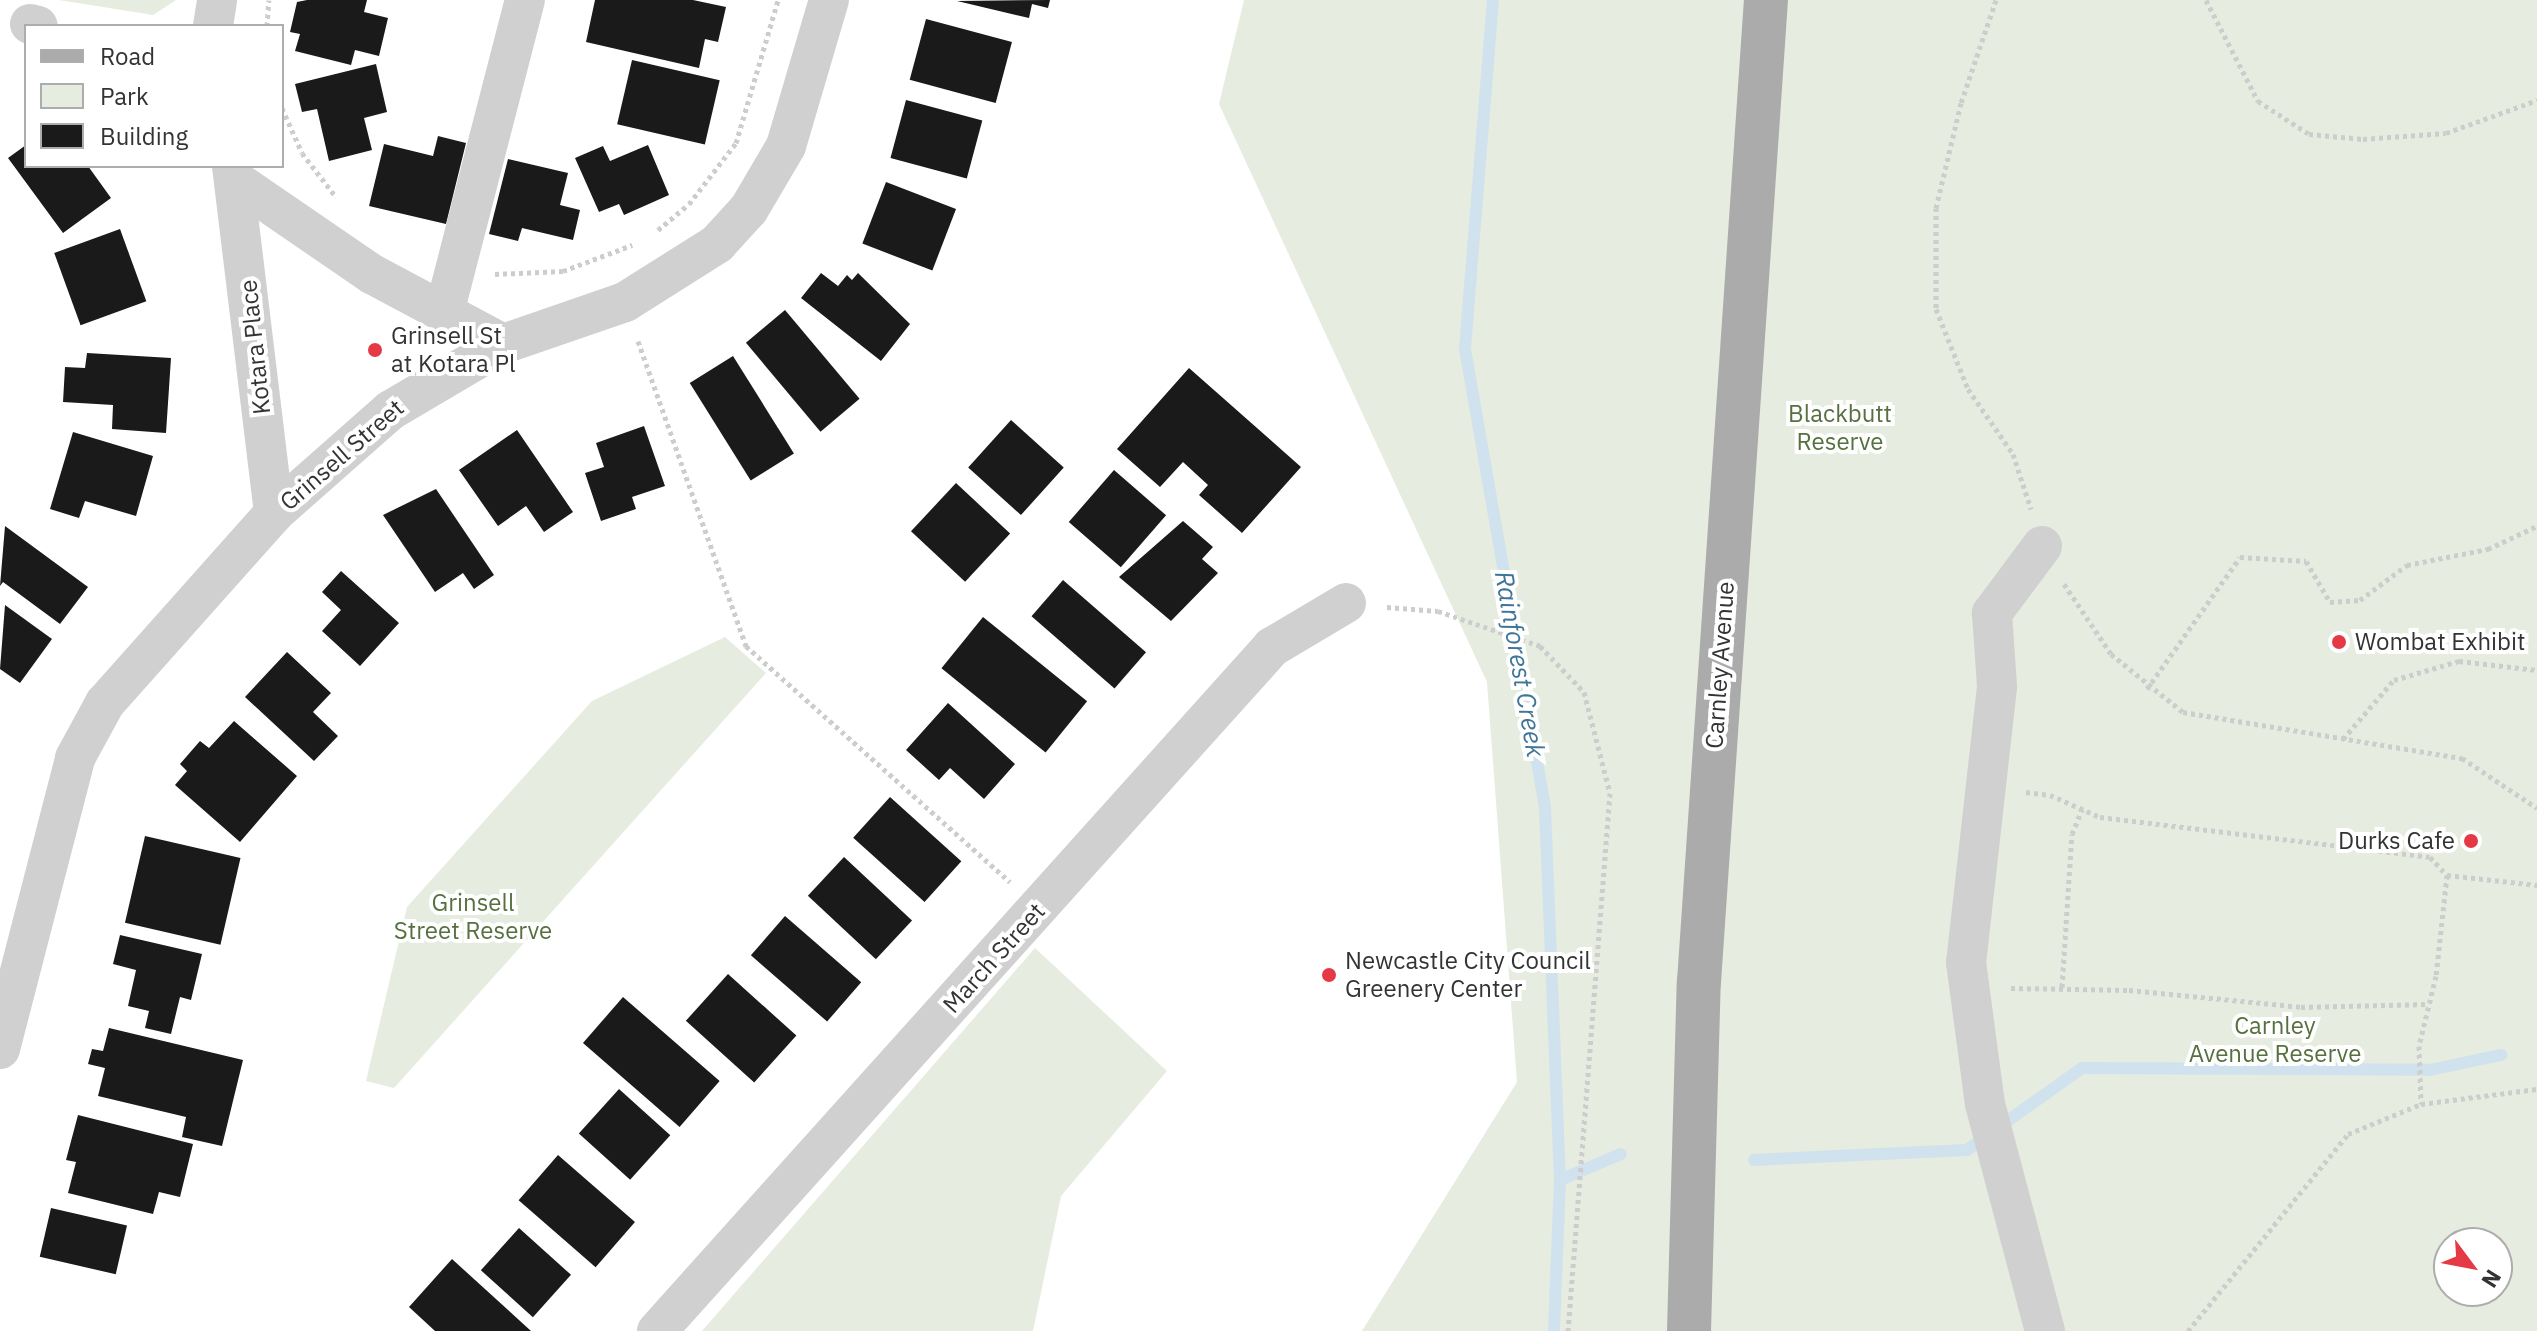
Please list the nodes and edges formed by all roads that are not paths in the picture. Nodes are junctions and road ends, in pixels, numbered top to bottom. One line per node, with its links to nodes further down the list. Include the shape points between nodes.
1 (217, 0): 5 (street)
2 (525, 0): 7 (street)
3 (829, 0): 8 (street, Grinsell Street, via 804,97 768,181 717,244 625,302)
4 (1766, 0): 14 (main road, Carnley Avenue, via 1699,982)
5 (213, 24)
6 (234, 173): 7 (street, Kotara Place, via 372,274); 9 (street, Kotara Place)
7 (445, 309): 8 (street, Kotara Place)
8 (503, 344): 9 (street, Grinsell Street, via 391,410)
9 (274, 513): 12 (street, Grinsell Street, via 197,593 81,741)
10 (2042, 546): 15 (street, via 1992,613 1997,687 1966,962 1985,1104)
11 (1346, 603): 13 (street, March Street, via 1272,647)
12 (0, 1049)
13 (657, 1331)
14 (1689, 1331)
15 (2045, 1331)

